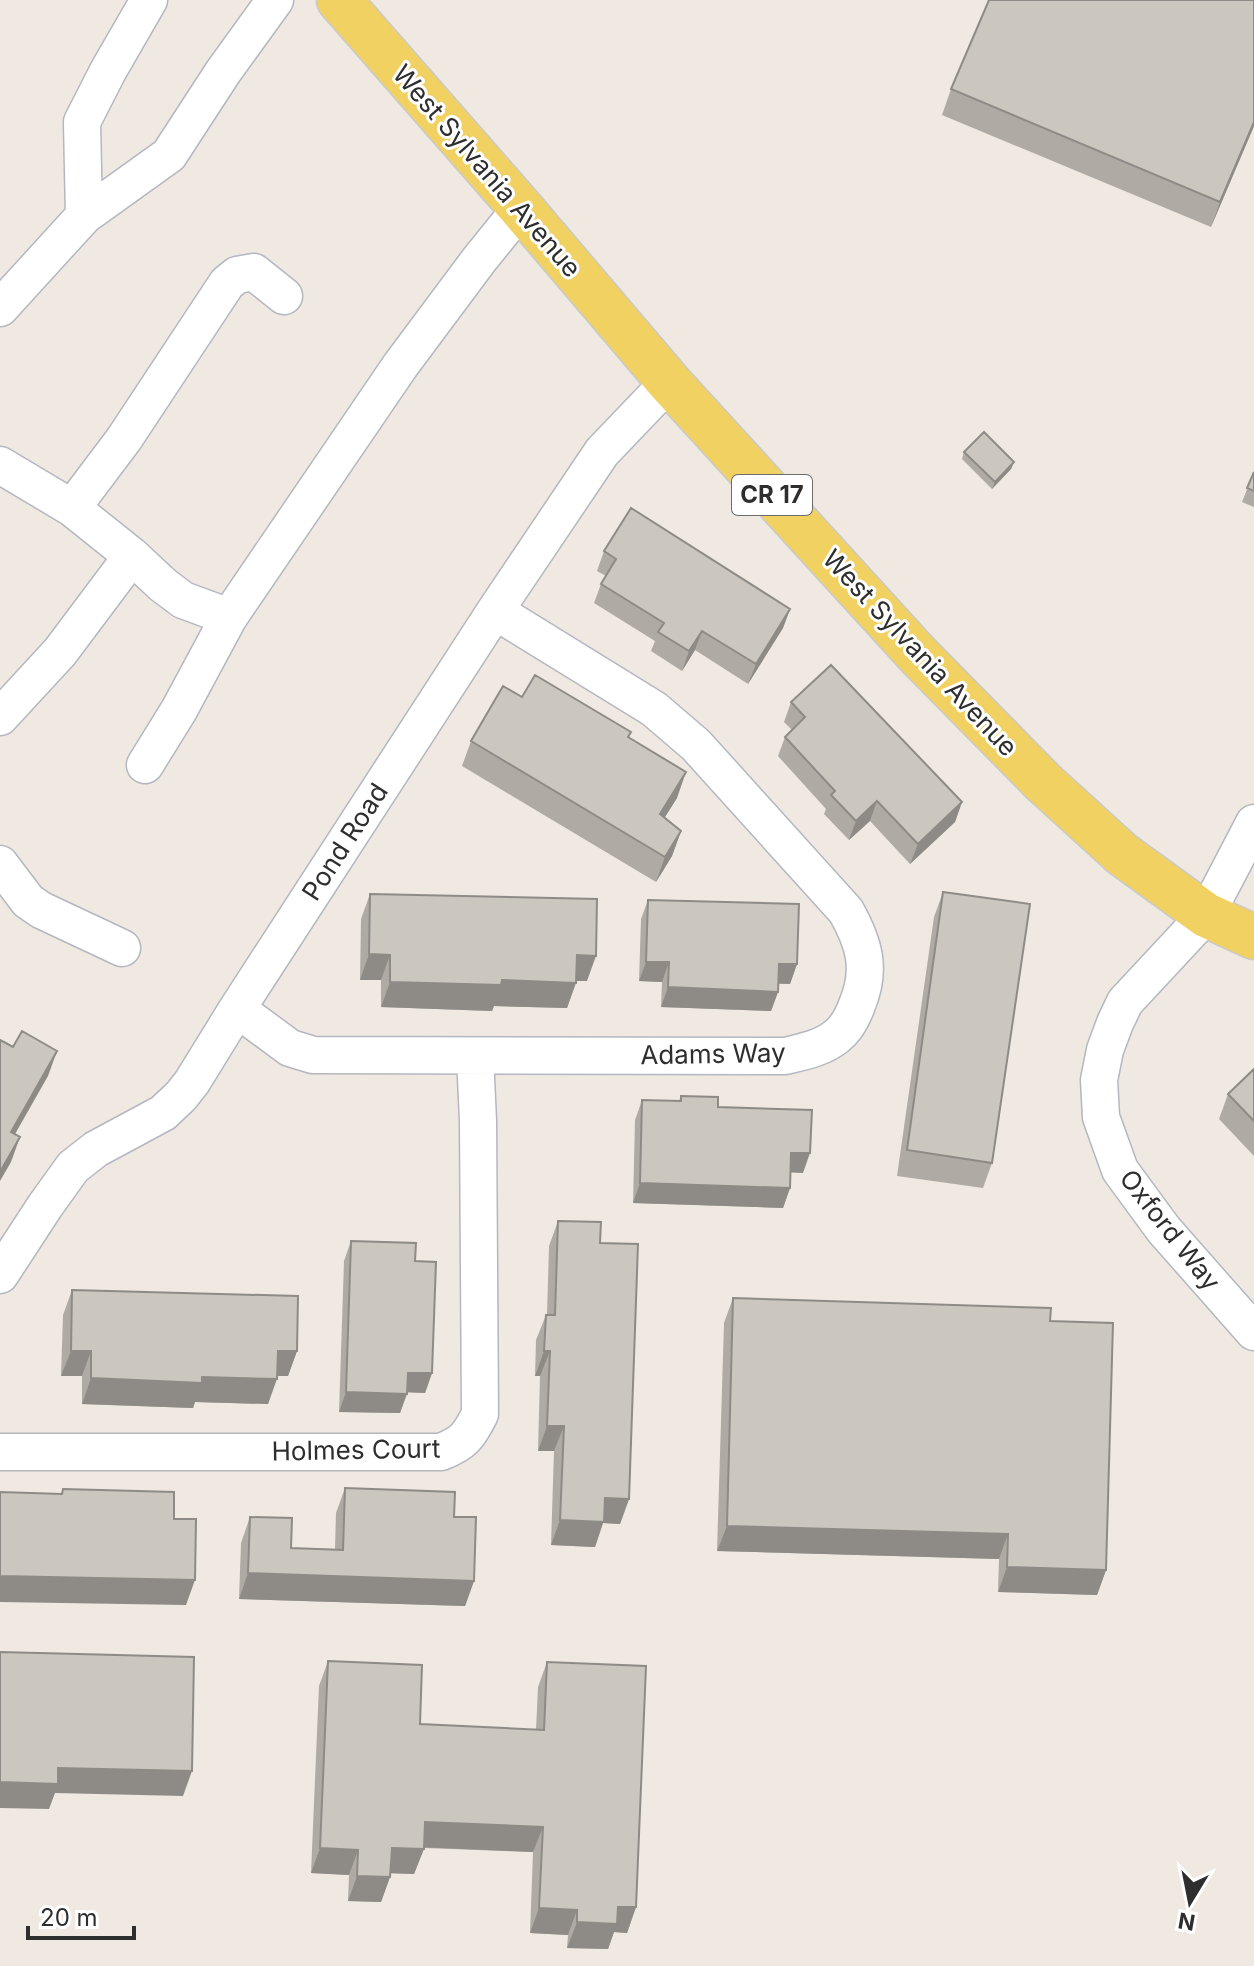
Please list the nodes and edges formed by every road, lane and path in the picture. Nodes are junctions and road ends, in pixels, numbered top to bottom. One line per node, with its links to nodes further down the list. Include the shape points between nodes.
1 (149, 0): 5 (street, via 82,122)
2 (275, 0): 5 (street, via 169,155)
3 (339, 0): 4 (main road, West Sylvania Avenue / CR 17)
4 (521, 208): 8 (main road, West Sylvania Avenue / CR 17); 13 (street, via 400,366)
5 (84, 216): 7 (street)
6 (284, 296): 10 (street, via 254,272 227,283)
7 (0, 308)
8 (669, 382): 12 (street, Pond Road, via 602,452); 18 (main road, West Sylvania Avenue / CR 17, via 917,654 1043,782 1122,854)
9 (0, 465): 10 (street)
10 (72, 508): 11 (street)
11 (132, 556): 13 (street, via 183,600); 14 (street, via 60,652)
12 (495, 611): 21 (street, Pond Road); 22 (street, Adams Way, via 654,709 696,745 846,911 860,935 864,988 837,1036 785,1056)
13 (229, 617): 15 (street)
14 (0, 717)
15 (145, 765)
16 (1254, 823): 18 (street, Oxford Way)
17 (0, 864): 20 (street, via 41,910)
18 (1206, 915): 19 (main road, West Sylvania Avenue / CR 17); 24 (street, Oxford Way, via 1125,1002 1105,1050 1099,1080 1101,1117 1120,1170 1164,1230)
19 (1254, 937)
20 (122, 948)
21 (237, 1009): 22 (street, Adams Way, via 290,1048 313,1055); 23 (street, Pond Road, via 181,1096 163,1113 73,1167)
22 (475, 1056): 25 (street, Holmes Court, via 480,1414 457,1446 441,1452)
23 (0, 1275)
24 (1254, 1332)
25 (0, 1452)

